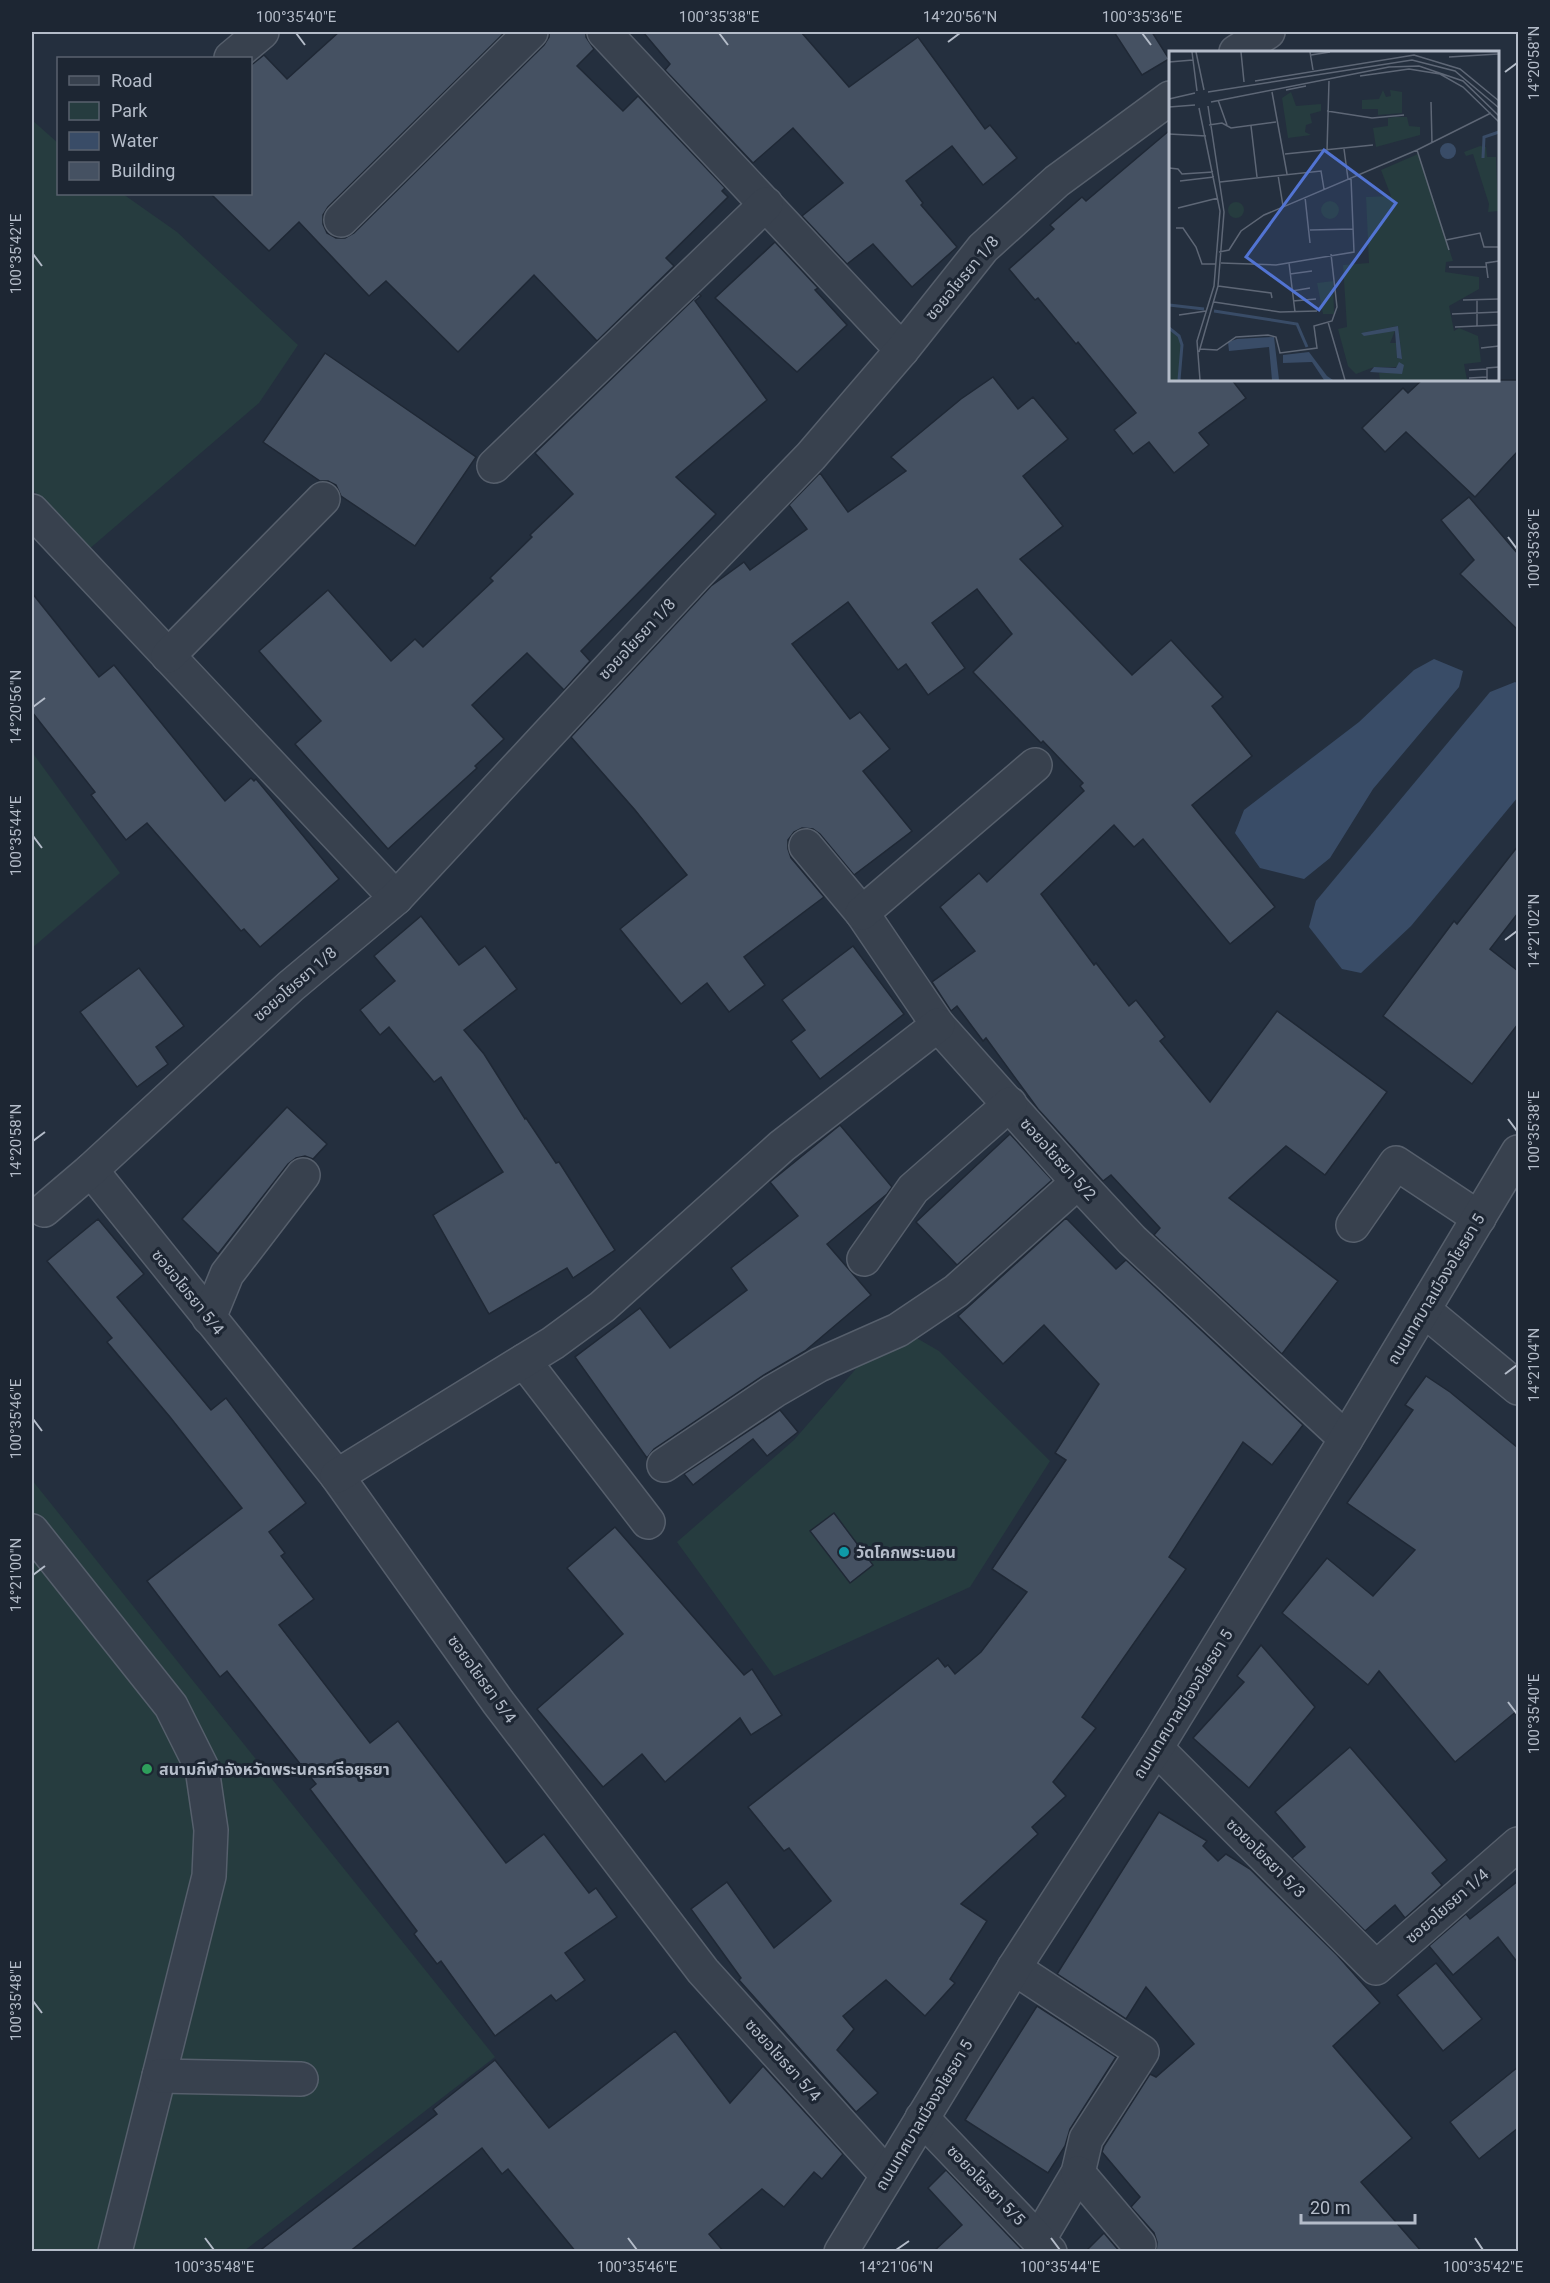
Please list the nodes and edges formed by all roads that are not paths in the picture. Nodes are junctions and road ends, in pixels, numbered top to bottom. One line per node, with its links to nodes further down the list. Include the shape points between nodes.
1 (262, 32): 6 (street)
2 (531, 32): 9 (street)
3 (604, 32): 8 (street)
4 (1268, 32): 5 (street)
5 (1238, 51)
6 (232, 57)
7 (1169, 99): 10 (street, ซอยอโยธยา 1/8, via 1057,181 983,248)
8 (766, 204): 10 (street); 11 (street)
9 (341, 220)
10 (902, 350): 17 (street, ซอยอโยธยา 1/8, via 811,456)
11 (494, 466)
12 (323, 499): 14 (street)
13 (32, 511): 14 (street)
14 (168, 656): 17 (street)
15 (1035, 765): 18 (street)
16 (806, 846): 18 (street, ซอยอโยธยา 5/2)
17 (396, 898): 22 (street, ซอยอโยธยา 1/8, via 291,986)
18 (862, 913): 19 (street, ซอยอโยธยา 5/2)
19 (938, 1024): 20 (street, ซอยอโยธยา 5/2); 31 (street, via 782,1146 602,1307)
20 (1010, 1104): 24 (street, ซอยอโยธยา 5/2); 28 (street, via 913,1189)
21 (1518, 1152): 26 (street, ถนนเทศบาลเมืองอโยธยา 5)
22 (91, 1170): 25 (street, ซอยอโยธยา 1/8); 30 (street, ซอยอโยธยา 5/4)
23 (303, 1175): 30 (street, via 227,1274)
24 (1077, 1182): 33 (street, ซอยอโยธยา 5/2, via 1132,1240); 34 (street, via 956,1291 898,1330 819,1365 774,1391)
25 (44, 1210)
26 (1479, 1218): 27 (street, via 1396,1163); 29 (street, ถนนเทศบาลเมืองอโยธยา 5)
27 (1353, 1225)
28 (864, 1259)
29 (1424, 1310): 32 (street); 33 (street, ถนนเทศบาลเมืองอโยธยา 5)
30 (209, 1318): 35 (street, ซอยอโยธยา 5/4)
31 (524, 1361): 35 (street); 36 (street)
32 (1518, 1388)
33 (1347, 1439): 38 (street, ถนนเทศบาลเมืองอโยธยา 5)
34 (664, 1465)
35 (337, 1476): 46 (street, ซอยอโยธยา 5/4, via 498,1702 703,1971)
36 (648, 1522)
37 (37, 1548): 42 (street, via 171,1706 202,1768 211,1830 209,1876)
38 (1156, 1748): 40 (street, ถนนเทศบาลเมืองอโยธยา 5); 41 (street, ซอยอโยธยา 5/3)
39 (1518, 1844): 41 (street, ซอยอโยธยา 1/4)
40 (1014, 1968): 44 (street, ถนนเทศบาลเมืองอโยธยา 5); 45 (street, via 1142,2052 1086,2139)
41 (1376, 1968)
42 (159, 2076): 43 (street); 49 (street)
43 (301, 2079)
44 (922, 2118): 46 (street, ถนนเทศบาลเมืองอโยธยา 5); 47 (street, ซอยอโยธยา 5/5)
45 (1078, 2173): 47 (street); 48 (street)
46 (887, 2175): 50 (street, ถนนเทศบาลเมืองอโยธยา 5)
47 (1045, 2245)
48 (1139, 2245)
49 (115, 2252)
50 (841, 2252)

